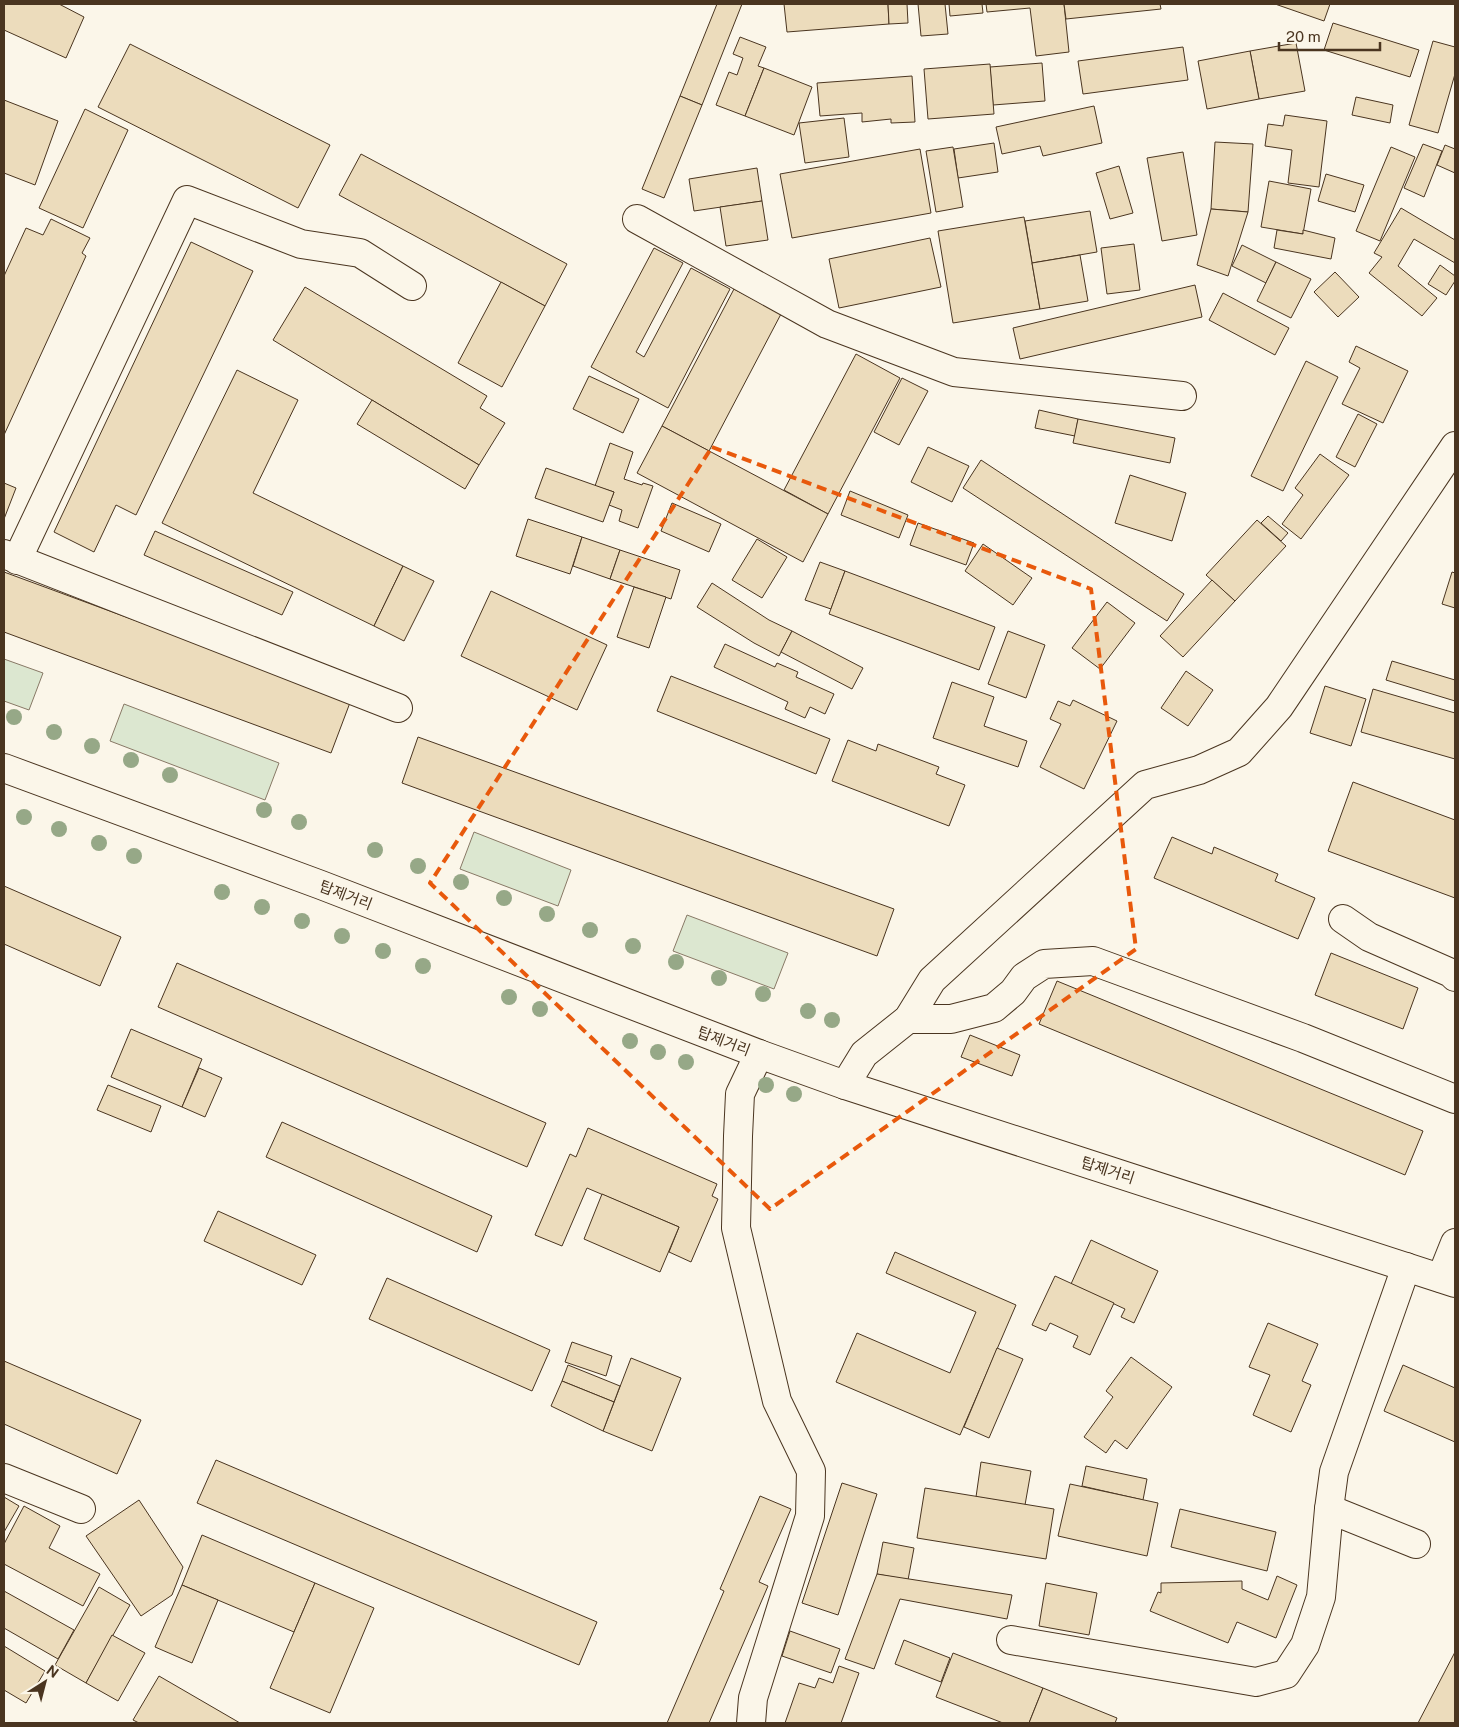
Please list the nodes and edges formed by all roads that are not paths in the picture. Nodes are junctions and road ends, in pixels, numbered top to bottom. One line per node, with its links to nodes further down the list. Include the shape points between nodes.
1 (637, 219): 3 (street, via 827,324 954,372)
2 (412, 286): 5 (street, via 360,253 301,244 187,200)
3 (1182, 396)
4 (1455, 446): 10 (street, via 1279,707 1239,752 1199,770 1145,785 932,980)
5 (10, 557): 6 (street)
6 (398, 708)
7 (4, 768): 11 (street, 탑제거리, via 321,885)
8 (1343, 919): 9 (street, via 1369,937)
9 (1455, 977)
10 (908, 1019): 12 (street, via 864,1054); 13 (street, via 951,1019 994,1008 1013,992 1024,976 1044,964 1093,961 1303,1038)
11 (759, 1054): 12 (street, 탑제거리); 22 (street, via 740,1094 736,1228 778,1401 811,1471 810,1516 753,1698)
12 (845, 1085): 15 (street, 탑제거리)
13 (1455, 1099)
14 (1455, 1243): 16 (street)
15 (1406, 1267): 16 (street, 탑제거리); 19 (street, via 1334,1472)
16 (1448, 1280)
17 (4, 1478): 18 (street)
18 (80, 1508)
19 (1329, 1509): 20 (street); 21 (street, via 1321,1597 1305,1645 1286,1674 1256,1682)
20 (1416, 1544)
21 (1011, 1640)
22 (751, 1723)

